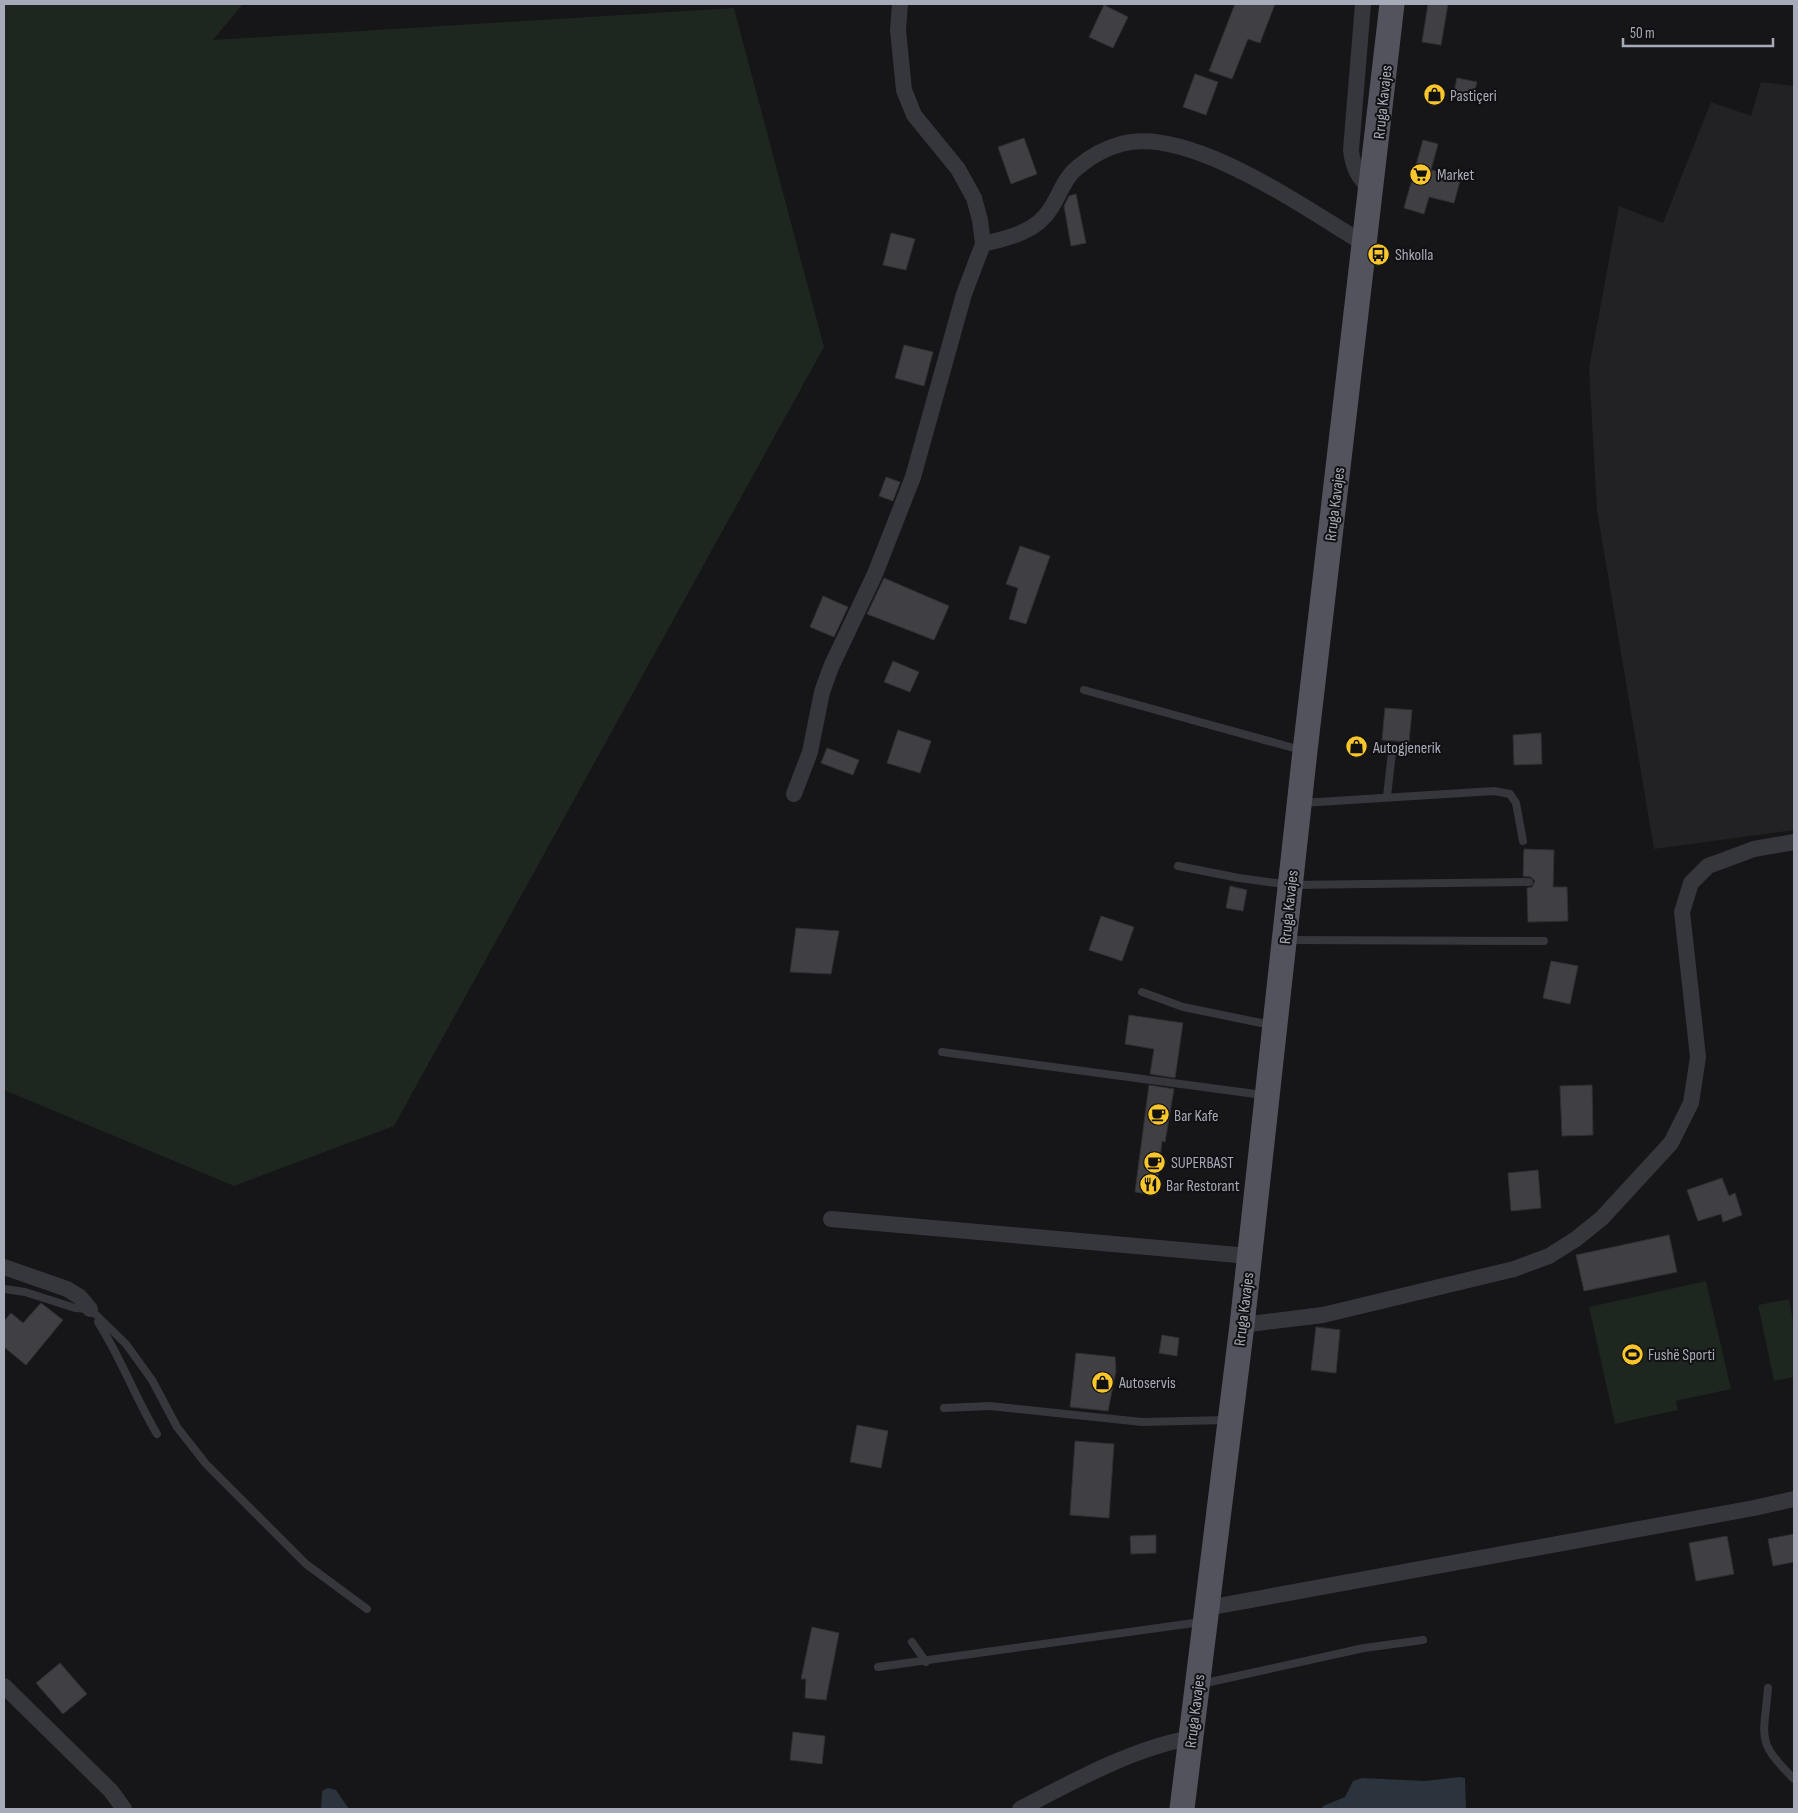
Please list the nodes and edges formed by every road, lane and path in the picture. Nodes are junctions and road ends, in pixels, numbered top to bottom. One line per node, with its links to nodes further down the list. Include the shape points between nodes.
1 (900, 4): 5 (street, via 898,30 904,90 914,115 958,169 974,198)
2 (1362, 4): 4 (street, via 1351,150 1352,166 1359,179)
3 (1392, 4): 4 (main road, Rruga Kavajes)
4 (1372, 191): 6 (main road, Rruga Kavajes)
5 (983, 244): 6 (street, via 1018,235 1033,227 1051,210 1076,168 1098,154 1122,144 1146,141 1169,145 1235,168); 10 (street, via 964,294 913,477 874,574 830,666 810,752)
6 (1365, 244): 8 (main road, Rruga Kavajes)
7 (1084, 690): 8 (lane)
8 (1305, 751): 12 (main road, Rruga Kavajes)
9 (1392, 753): 11 (lane)
10 (794, 794)
11 (1388, 796): 12 (lane); 13 (lane, via 1494,791 1510,794 1516,804)
12 (1300, 803): 17 (main road, Rruga Kavajes)
13 (1523, 841)
14 (1794, 842): 29 (street, via 1754,849 1708,866 1691,883 1682,912 1698,1057 1691,1103 1671,1143 1602,1218 1549,1256 1514,1270 1323,1315)
15 (1178, 866): 17 (lane)
16 (1529, 882): 17 (lane)
17 (1291, 884): 18 (main road, Rruga Kavajes)
18 (1285, 940): 19 (lane); 21 (main road, Rruga Kavajes)
19 (1544, 941)
20 (1142, 992): 21 (lane, via 1183,1007)
21 (1275, 1026): 23 (main road, Rruga Kavajes)
22 (942, 1052): 23 (lane)
23 (1267, 1096): 25 (main road, Rruga Kavajes)
24 (831, 1219): 25 (street)
25 (1249, 1256): 29 (main road, Rruga Kavajes)
26 (4, 1267): 28 (street, via 67,1289 80,1297)
27 (4, 1289): 28 (lane)
28 (90, 1310): 32 (lane, via 116,1351 137,1401); 34 (lane, via 126,1344 152,1380 177,1427 206,1464 306,1564)
29 (1242, 1325): 31 (main road, Rruga Kavajes)
30 (944, 1408): 31 (lane, via 990,1406 1123,1421)
31 (1228, 1420): 35 (main road, Rruga Kavajes)
32 (157, 1434)
33 (1794, 1499): 35 (street)
34 (366, 1609)
35 (1206, 1615): 38 (lane); 40 (main road, Rruga Kavajes)
36 (1423, 1640): 40 (lane, via 1364,1648)
37 (912, 1642): 38 (lane)
38 (926, 1662): 39 (lane)
39 (878, 1667)
40 (1197, 1684): 43 (main road, Rruga Kavajes)
41 (4, 1686): 45 (street, via 111,1790)
42 (1768, 1688): 44 (lane, via 1763,1730 1766,1748)
43 (1190, 1738): 46 (street, via 1142,1752); 47 (main road, Rruga Kavajes)
44 (1794, 1779)
45 (124, 1809)
46 (1020, 1809)
47 (1182, 1809)

